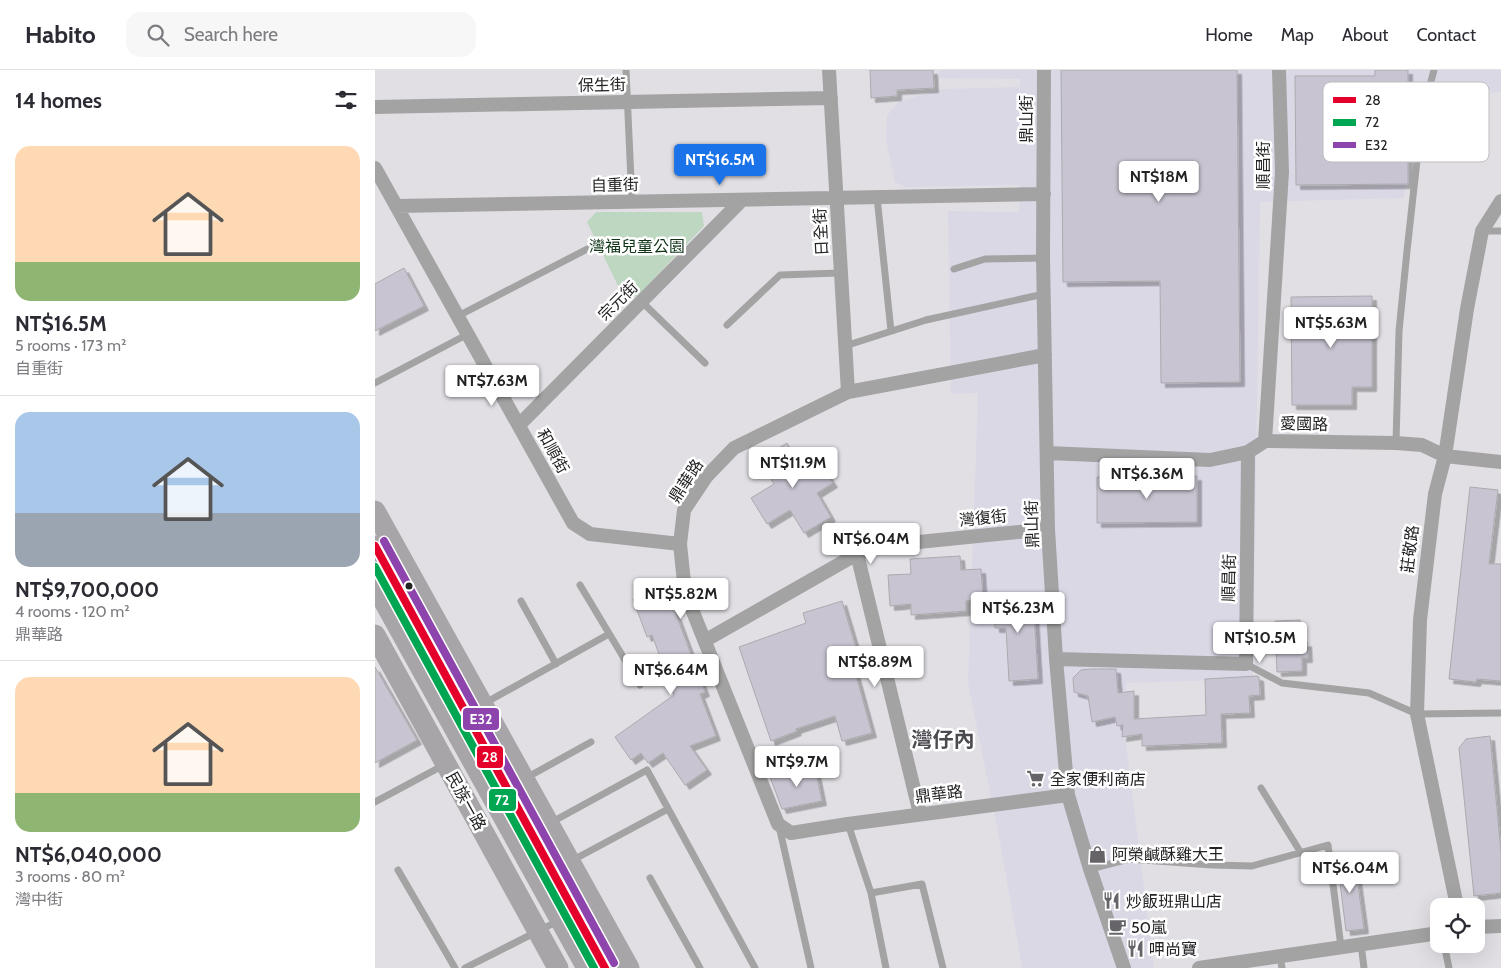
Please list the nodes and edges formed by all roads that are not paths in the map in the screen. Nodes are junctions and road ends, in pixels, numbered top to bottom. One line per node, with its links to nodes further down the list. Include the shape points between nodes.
1 (626, 70): 6 (lane)
2 (829, 70): 5 (street, 日全街)
3 (1044, 70): 10 (street, 鼎山街)
4 (1279, 70): 35 (street, 順昌街, via 1282,172)
5 (831, 98): 6 (street, 保生街); 12 (street, 日全街)
6 (628, 102): 7 (street, 保生街); 15 (lane)
7 (375, 107)
8 (1417, 162): 36 (lane, via 1399,331)
9 (375, 168): 16 (street, 和順街)
10 (1044, 194): 11 (street, 自重街); 20 (street, 鼎山街)
11 (877, 197): 12 (street, 自重街); 27 (lane)
12 (836, 198): 13 (street, 自重街); 22 (street, 日全街)
13 (742, 200): 15 (street, 自重街); 24 (street, 宗元街)
14 (1501, 201): 17 (street, 莊敬路)
15 (632, 202): 16 (street, 自重街)
16 (396, 206): 25 (street, 和順街)
17 (1482, 231): 18 (lane); 39 (street, 莊敬路)
18 (1501, 231)
19 (593, 246): 25 (lane)
20 (1043, 258): 21 (lane, via 985,259); 23 (street, 鼎山街)
21 (954, 268)
22 (841, 273): 26 (lane, via 780,275); 29 (street, 日全街)
23 (1044, 294): 27 (lane); 30 (street, 鼎山街)
24 (642, 302): 31 (lane); 34 (street, 宗元街)
25 (458, 316): 28 (street, 和順街)
26 (727, 325)
27 (891, 331): 29 (lane)
28 (468, 334): 32 (lane); 34 (street, 和順街)
29 (845, 346): 33 (street, 日全街)
30 (1045, 355): 33 (street, 鼎華路); 38 (street, 鼎山街)
31 (705, 363)
32 (375, 383)
33 (848, 392): 43 (street, 鼎華路, via 734,448 706,477 685,510)
34 (519, 425): 43 (street, 和順街, via 573,523 591,534)
35 (1265, 440): 36 (street, 愛國路); 37 (street, 愛國路)
36 (1395, 443): 39 (street, 愛國路, via 1422,445)
37 (1248, 452): 38 (street, 愛國路, via 1210,460); 54 (street, 順昌街)
38 (1048, 453): 42 (street, 鼎山街)
39 (1445, 456): 40 (street, 愛國路); 58 (street, 莊敬路, via 1435,494 1419,620)
40 (1501, 462)
41 (377, 521): 56 (main road)
42 (1048, 529): 45 (street, 灣復街, via 879,546); 52 (street, 鼎山街)
43 (680, 544): 51 (street, 鼎華路, via 685,592)
44 (375, 546): 90 (main road)
45 (857, 554): 51 (street, 灣復街); 66 (street)
46 (375, 585): 77 (main road, 民族一路)
47 (580, 585): 50 (lane)
48 (521, 601): 53 (lane)
49 (375, 634): 60 (main road, 民族一路)
50 (609, 634): 53 (lane); 55 (lane)
51 (706, 640): 68 (street, 鼎華路)
52 (1056, 660): 54 (street); 63 (street, 鼎山街)
53 (555, 664): 56 (lane)
54 (1246, 664): 58 (lane, via 1282,683 1369,693)
55 (639, 685)
56 (482, 704): 61 (main road)
57 (1501, 713): 58 (lane)
58 (1417, 714): 76 (street, 莊敬路)
59 (591, 742): 61 (lane)
60 (446, 764): 64 (lane); 80 (main road, 民族一路)
61 (524, 779): 67 (main road)
62 (1261, 788): 70 (lane)
63 (1068, 795): 66 (street, 鼎華路); 72 (street, 鼎山街)
64 (375, 802)
65 (668, 809): 67 (lane, via 647,770); 71 (lane); 93 (lane)
66 (921, 814): 69 (street, 鼎華路)
67 (549, 824): 71 (main road)
68 (778, 824): 69 (street, 鼎華路, via 791,833); 94 (lane)
69 (848, 824): 75 (lane)
70 (1301, 853): 72 (lane, via 1252,866 1129,859); 83 (lane, via 1328,845)
71 (570, 861): 91 (main road)
72 (1090, 869): 97 (street, 鼎山街)
73 (398, 870): 86 (lane)
74 (650, 878): 92 (lane)
75 (871, 893): 95 (lane); 96 (lane, via 922,884)
76 (1455, 898)
77 (560, 920): 80 (lane); 89 (main road, 民族一路)
78 (1501, 926): 79 (street)
79 (1485, 927)
80 (537, 931): 87 (lane); 88 (main road, 民族一路)
81 (1430, 934): 82 (street)
82 (1361, 944): 83 (street); 99 (lane)
83 (1341, 947): 85 (street)
84 (1446, 953): 100 (lane)
85 (1281, 962): 98 (street)
86 (455, 968)
87 (465, 968)
88 (557, 968)
89 (587, 968)
90 (605, 968)
91 (629, 968)
92 (700, 968)
93 (755, 968)
94 (811, 968)
95 (886, 968)
96 (943, 968)
97 (1124, 968)
98 (1199, 968)
99 (1365, 968)
100 (1449, 968)

